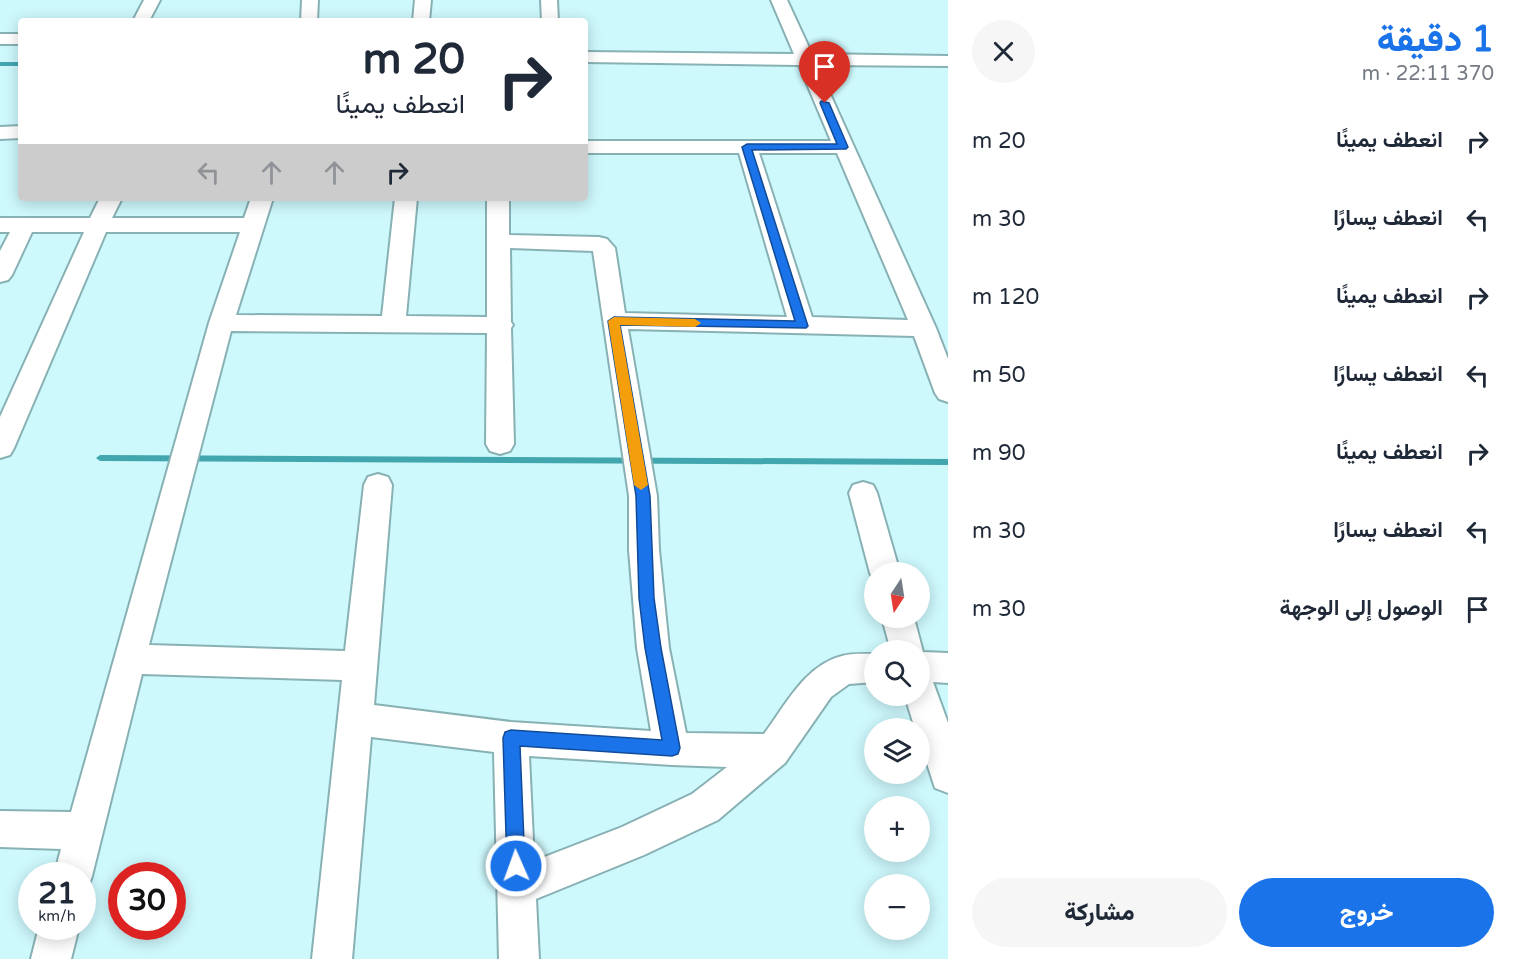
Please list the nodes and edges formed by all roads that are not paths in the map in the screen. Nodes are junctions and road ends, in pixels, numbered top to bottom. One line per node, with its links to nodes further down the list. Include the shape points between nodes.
1 (152, 0): 6 (street)
2 (310, 0): 7 (street)
3 (423, 0): 8 (street)
4 (549, 0): 9 (street)
5 (779, 0): 13 (street)
6 (143, 18)
7 (309, 18)
8 (421, 18)
9 (550, 18)
10 (0, 39): 11 (street)
11 (18, 39)
12 (588, 57): 13 (street)
13 (806, 60): 14 (street); 19 (street)
14 (948, 61)
15 (18, 132): 16 (street)
16 (0, 133)
17 (588, 147): 18 (street)
18 (747, 147): 19 (street); 33 (street)
19 (843, 147): 34 (street)
20 (110, 201): 26 (street)
21 (405, 201): 31 (street)
22 (498, 201): 27 (street)
23 (257, 211): 26 (street); 30 (street)
24 (0, 225): 25 (street)
25 (24, 225): 26 (street); 28 (street)
26 (98, 225): 37 (street)
27 (499, 241): 29 (street, via 603,245); 32 (street)
28 (0, 274)
29 (614, 321): 33 (street); 49 (street, via 643,496 653,648)
30 (221, 323): 31 (street); 41 (street)
31 (393, 324): 32 (street)
32 (501, 325): 36 (street)
33 (802, 326): 34 (street)
34 (924, 328): 35 (street)
35 (948, 393)
36 (500, 444)
37 (0, 448)
38 (378, 485): 42 (street)
39 (862, 493): 40 (street)
40 (882, 562)
41 (129, 659): 42 (street); 53 (street)
42 (360, 666): 47 (street)
43 (930, 667): 45 (street)
44 (864, 668): 50 (street, via 843,669 819,686)
45 (948, 668)
46 (925, 706): 51 (street)
47 (355, 719): 48 (street); 58 (street)
48 (511, 738): 49 (street); 55 (street)
49 (672, 748): 50 (street)
50 (773, 751): 55 (street, via 705,807)
51 (948, 776)
52 (0, 829): 53 (street)
53 (84, 831): 54 (street)
54 (76, 862)
55 (517, 888): 59 (street)
56 (56, 940): 57 (street)
57 (51, 959)
58 (332, 959)
59 (519, 959)

